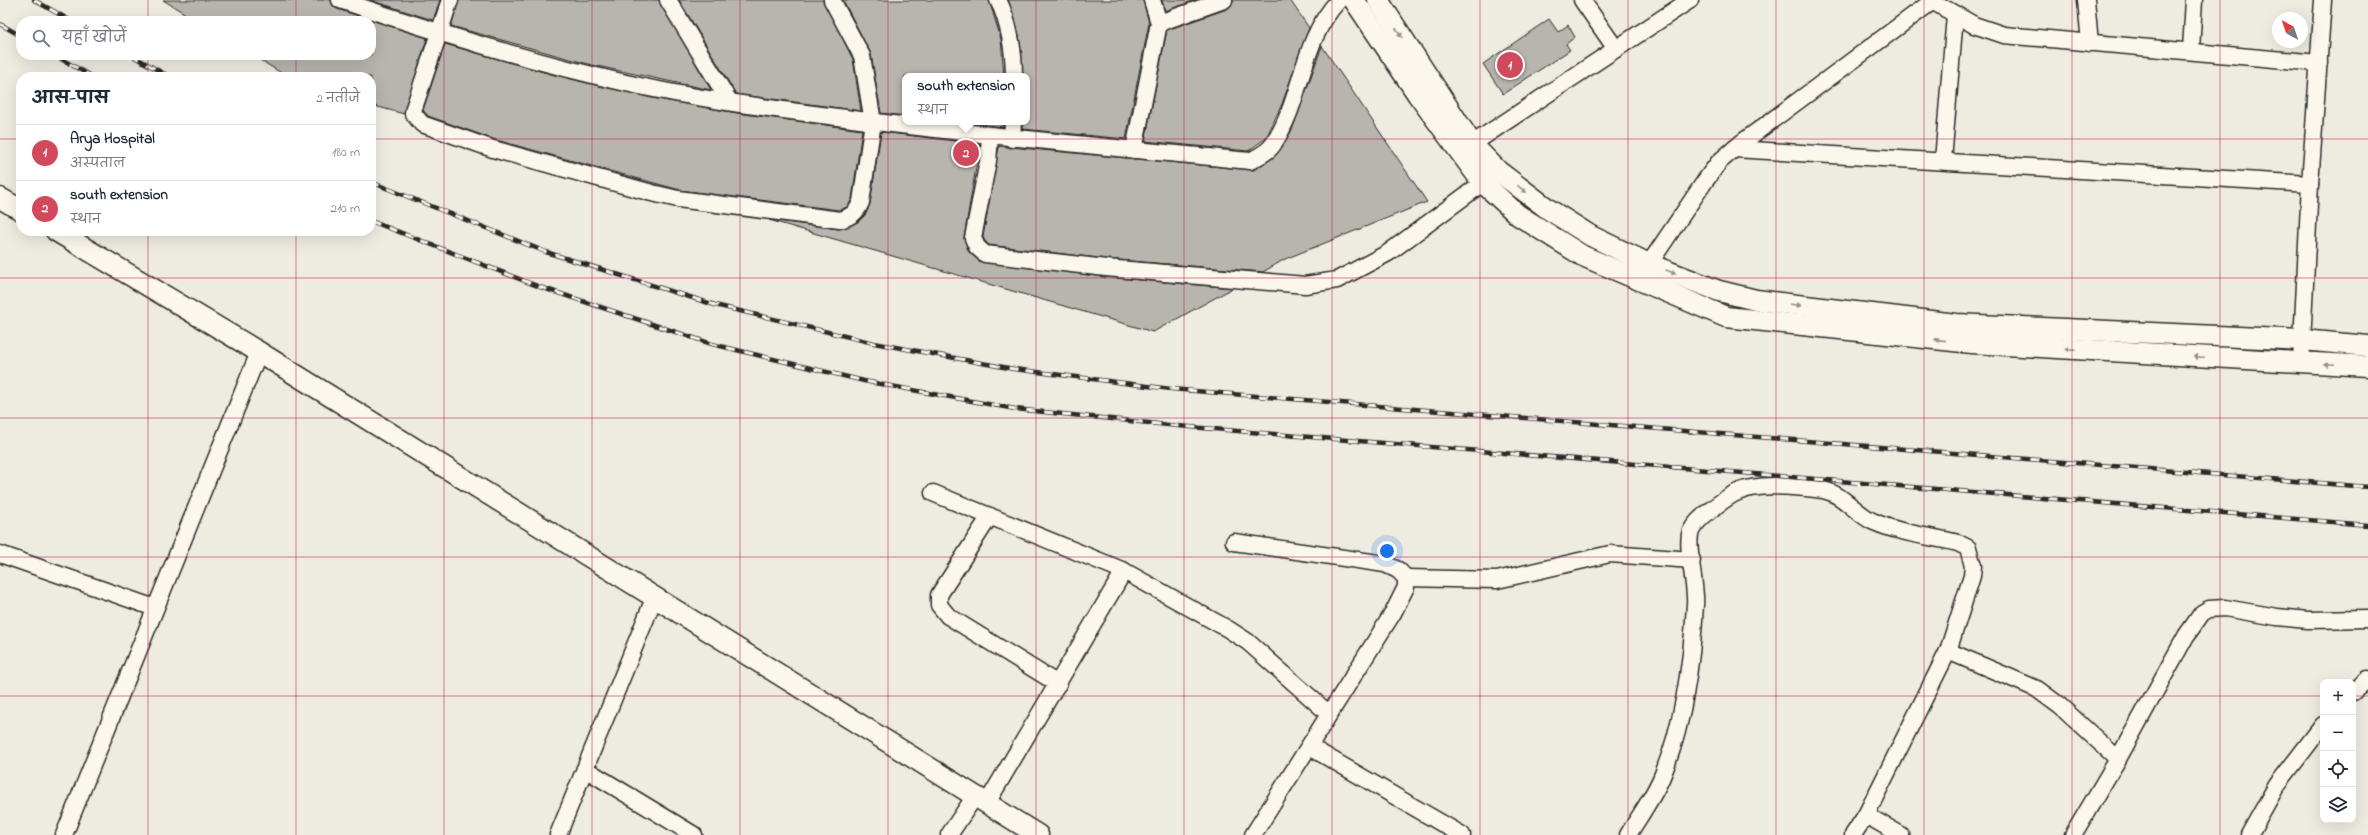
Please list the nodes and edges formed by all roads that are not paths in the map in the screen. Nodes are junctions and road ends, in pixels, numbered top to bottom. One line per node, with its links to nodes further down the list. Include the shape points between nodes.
1 (340, 0): 19 (street)
2 (450, 0): 19 (street)
3 (668, 0): 25 (street)
4 (832, 0): 26 (street, via 862,56)
5 (998, 0): 24 (street, via 1003,10)
6 (1152, 0): 18 (street)
7 (1224, 0): 18 (street)
8 (1339, 0): 32 (street, via 1326,14 1317,30 1284,124 1274,144 1263,155 1250,161)
9 (1354, 0): 35 (street, via 1418,95)
10 (1378, 0): 30 (street, one-way to 30)
11 (1582, 0): 21 (street)
12 (1690, 0): 21 (street)
13 (2086, 0): 20 (street)
14 (2194, 0): 22 (street)
15 (2323, 0): 23 (street)
16 (1933, 1): 17 (street); 31 (street)
17 (1955, 15): 20 (street, via 1974,25 2004,35); 33 (street)
18 (1159, 23): 32 (street)
19 (439, 34): 25 (street, via 626,83); 26 (street, via 413,113 422,124 493,149 678,199 828,219 840,220 850,217 861,202)
20 (2090, 43): 22 (street)
21 (1616, 49): 30 (street)
22 (2191, 50): 23 (street)
23 (2318, 62): 36 (street)
24 (1014, 73)
25 (730, 102): 26 (street)
26 (874, 122): 28 (street)
27 (1013, 125): 29 (street)
28 (990, 137): 29 (street); 35 (street, via 988,161 973,238 977,247 985,254 1106,268 1305,285 1337,280 1388,253)
29 (1012, 139): 32 (street)
30 (1472, 144): 34 (street)
31 (1734, 149): 33 (street); 40 (street, via 1719,162 1705,181)
32 (1134, 150)
33 (1943, 161): 36 (street)
34 (1498, 171): 35 (street); 40 (street, one-way to 40, via 1548,209 1591,236)
35 (1482, 182): 41 (street, via 1518,215 1551,237 1583,256)
36 (2310, 184): 42 (street)
37 (0, 198): 38 (street)
38 (16, 207)
39 (64, 236): 44 (street)
40 (1650, 264): 41 (street); 42 (street, one-way to 42, via 1719,290 1756,300 1948,323)
41 (1638, 281): 45 (street, one-way to 41, via 1972,343 1758,322 1726,317)
42 (2302, 340): 43 (street); 45 (street)
43 (2368, 346)
44 (259, 352): 54 (street); 55 (street)
45 (2301, 363): 46 (street, one-way to 45)
46 (2368, 366)
47 (933, 493): 48 (street)
48 (990, 516): 52 (street); 59 (street, via 939,595 939,605 948,616)
49 (1234, 542): 53 (street, via 1386,564)
50 (0, 554): 55 (street)
51 (1692, 560): 53 (street, via 1610,554 1497,580); 57 (street, via 1690,532 1697,523 1738,492 1766,486 1836,493 1861,514 1884,526 1958,543 1968,548 1972,556 1972,576); 75 (street, via 1696,604 1684,699 1676,737 1663,775)
52 (1124, 571): 59 (street); 61 (street, via 1242,638)
53 (1406, 578): 61 (street, via 1406,588 1393,613)
54 (655, 596): 65 (street); 66 (street)
55 (155, 608): 68 (street)
56 (2368, 619): 64 (street, via 2308,620 2277,618 2225,608 2209,609 2202,613 2192,626)
57 (1948, 651): 64 (street, via 2037,689 2060,706); 67 (street)
58 (2368, 679): 60 (street)
59 (1058, 684): 66 (street)
60 (2356, 689)
61 (1329, 714): 63 (street)
62 (2320, 729): 79 (street, via 2277,785)
63 (1310, 747): 73 (street); 74 (street)
64 (2118, 759): 78 (street)
65 (585, 769): 69 (street); 70 (street)
66 (981, 800): 71 (street); 72 (street)
67 (1866, 815): 76 (street); 77 (street)
68 (64, 835)
69 (558, 835)
70 (694, 835)
71 (949, 835)
72 (1038, 835)
73 (1253, 835)
74 (1462, 835)
75 (1628, 835)
76 (1853, 835)
77 (1901, 835)
78 (2073, 835)
79 (2249, 835)

